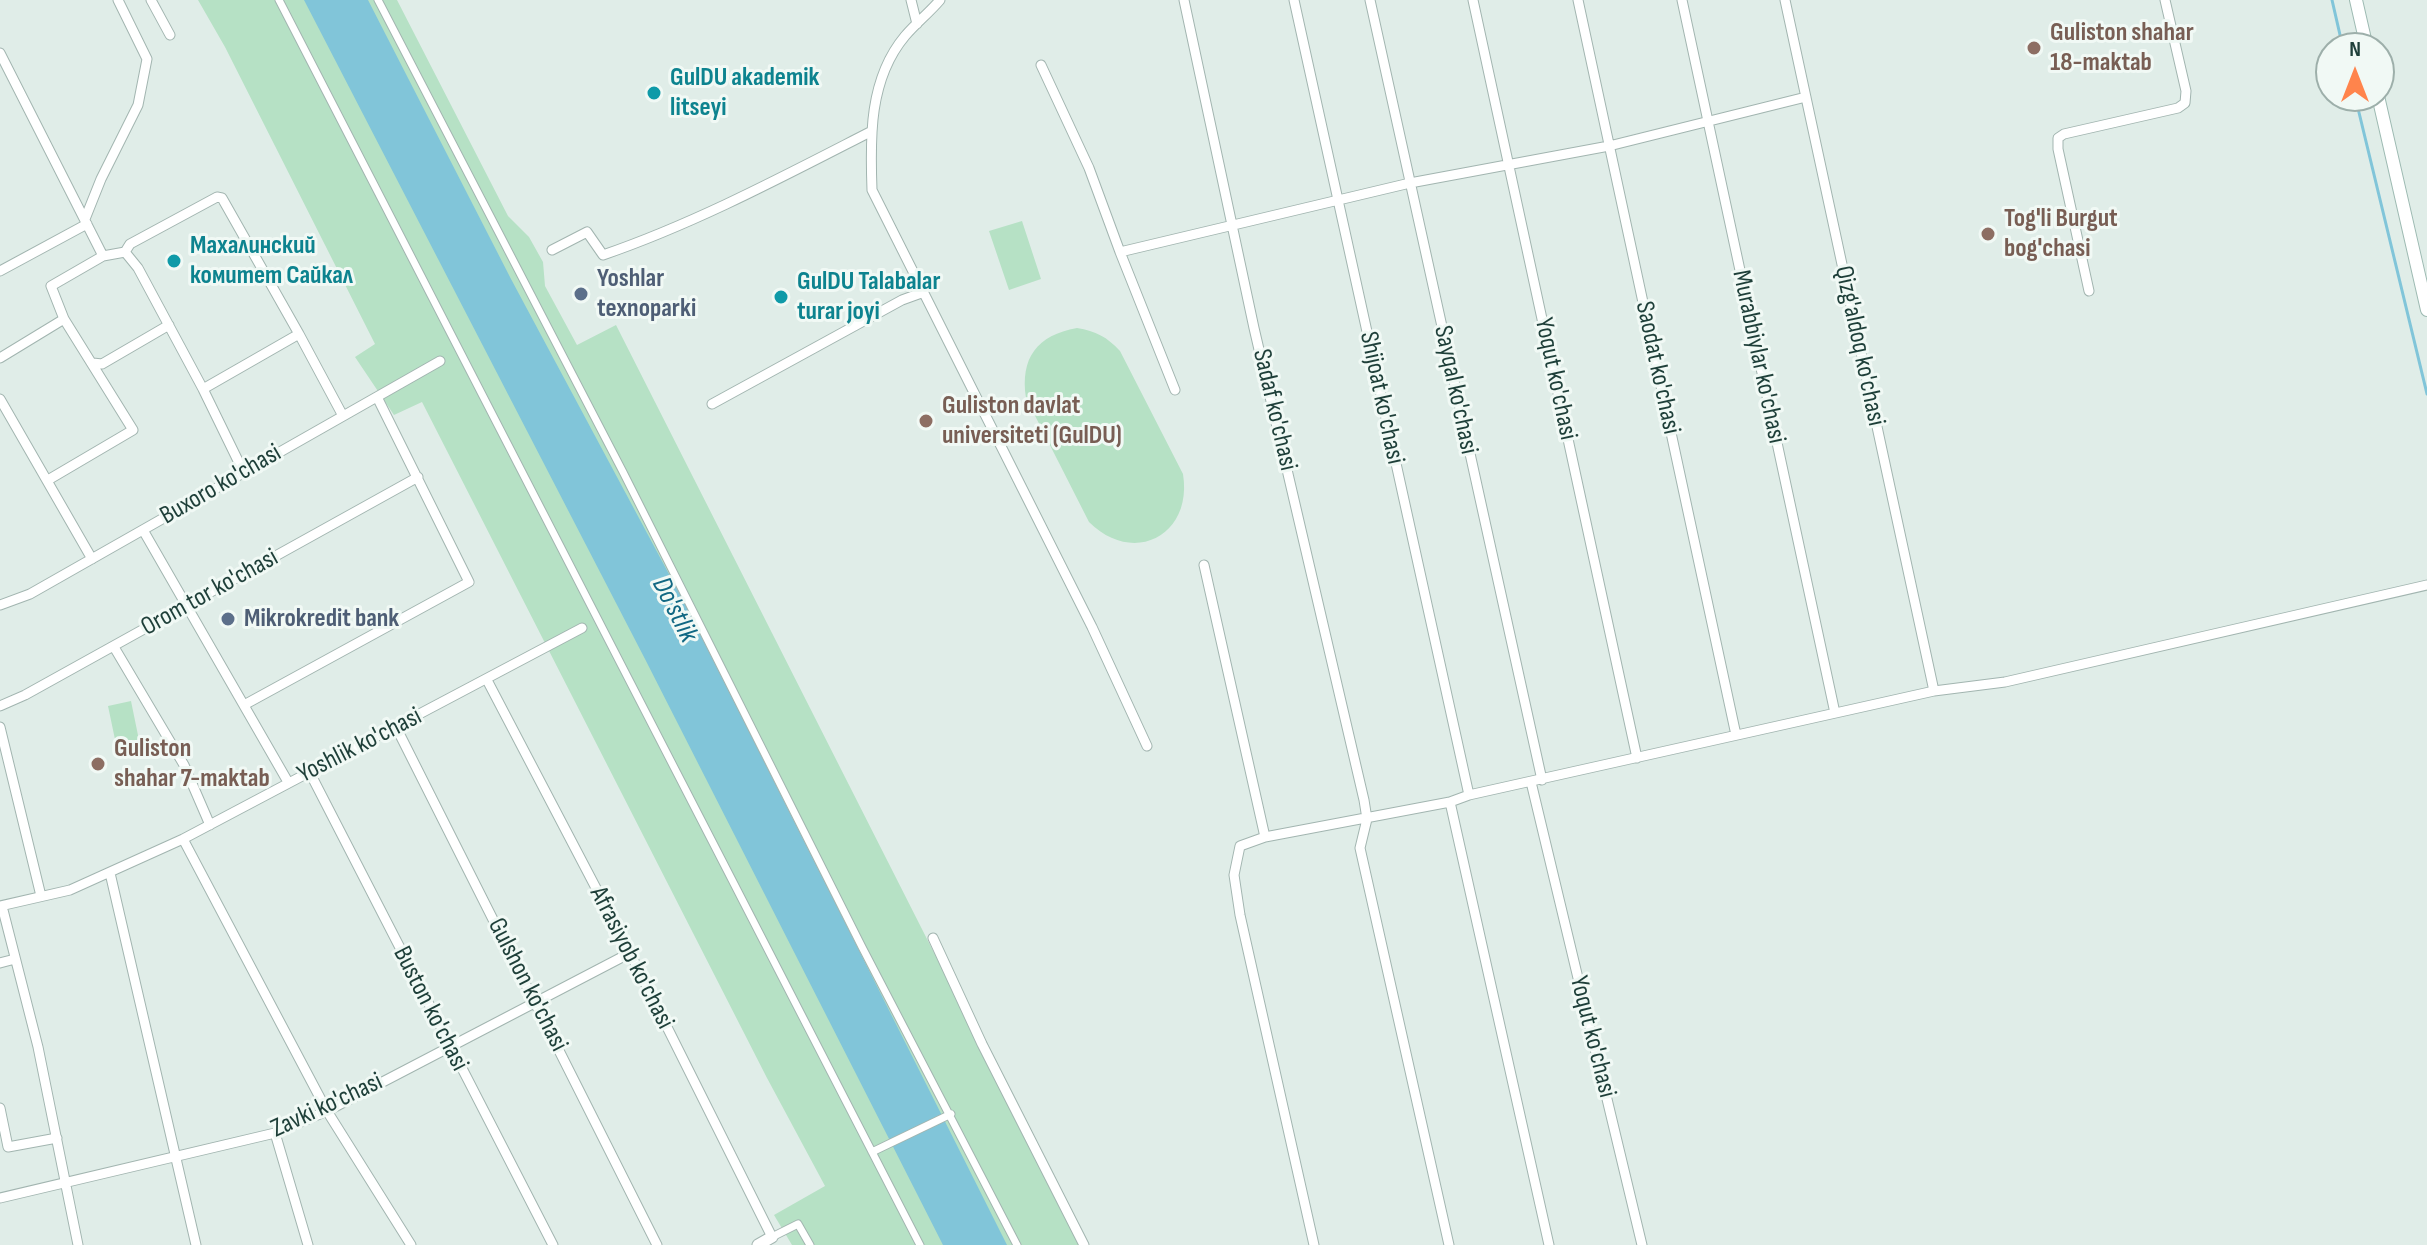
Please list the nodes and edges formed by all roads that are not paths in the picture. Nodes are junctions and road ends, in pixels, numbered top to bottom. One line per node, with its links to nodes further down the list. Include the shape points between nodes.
1 (118, 0): 29 (street, via 147,59 138,105)
2 (151, 0): 18 (street)
3 (279, 0): 96 (street)
4 (378, 0): 93 (street)
5 (911, 0): 16 (street)
6 (940, 0): 16 (street)
7 (1184, 0): 30 (street, Sadaf ko'chasi)
8 (1294, 0): 28 (street, Shijoat ko'chasi)
9 (1370, 0): 27 (street, Sayqal ko'chasi)
10 (1473, 0): 26 (street, Yoqut ko'chasi)
11 (1578, 0): 25 (street, Saodat ko'chasi)
12 (1682, 0): 23 (street, Murabbiylar ko'chasi)
13 (1785, 0): 21 (street, Qizg'aldoq ko'chasi)
14 (2165, 0): 36 (street, via 2185,103 2058,138)
15 (2356, 0): 17 (main road)
16 (917, 24): 24 (street, via 884,71)
17 (2363, 32)
18 (170, 35)
19 (0, 53): 29 (street)
20 (1041, 65): 33 (street, via 1089,168)
21 (1806, 97): 23 (street); 63 (street, Qizg'aldoq ko'chasi)
22 (2382, 112): 38 (main road)
23 (1708, 122): 25 (street); 66 (street, Murabbiylar ko'chasi)
24 (872, 131): 31 (street, via 630,246 603,255 587,232); 37 (street, via 872,190)
25 (1609, 146): 26 (street); 69 (street, Saodat ko'chasi)
26 (1509, 165): 27 (street); 71 (street, Yoqut ko'chasi)
27 (1410, 183): 28 (street); 73 (street, Sayqal ko'chasi)
28 (1338, 200): 30 (street); 76 (street, Shijoat ko'chasi)
29 (86, 222): 34 (street); 35 (street)
30 (1234, 225): 33 (street); 78 (street, Sadaf ko'chasi)
31 (552, 250)
32 (125, 252): 34 (street); 40 (street); 41 (street, via 130,244 222,198)
33 (1120, 252): 46 (street)
34 (103, 256): 39 (street, via 51,286)
35 (0, 271)
36 (2089, 291)
37 (924, 292): 49 (street); 70 (street)
38 (2427, 310)
39 (64, 319): 42 (street); 44 (street)
40 (169, 325): 44 (street, via 102,364); 45 (street)
41 (299, 334): 45 (street); 50 (street)
42 (0, 358)
43 (440, 361): 47 (street, Buxoro ko'chasi)
44 (93, 363): 53 (street, via 133,430)
45 (203, 389): 51 (street)
46 (1175, 390)
47 (377, 397): 50 (street, Buxoro ko'chasi); 52 (street)
48 (0, 399): 53 (street)
49 (712, 404)
50 (343, 416): 51 (street, Buxoro ko'chasi)
51 (243, 471): 54 (street, Buxoro ko'chasi)
52 (418, 477): 59 (street, Orom tor ko'chasi); 64 (street, via 469,582)
53 (48, 480): 55 (street)
54 (143, 530): 55 (street, Buxoro ko'chasi); 59 (street)
55 (92, 559): 58 (street, Buxoro ko'chasi)
56 (1204, 565): 80 (street)
57 (2427, 585): 63 (street, via 2005,682)
58 (0, 605)
59 (186, 607): 61 (street, Orom tor ko'chasi); 64 (street)
60 (582, 628): 62 (street, Yoshlik ko'chasi)
61 (114, 647): 65 (street, Orom tor ko'chasi); 79 (street, via 184,765)
62 (487, 680): 68 (street, Yoshlik ko'chasi); 86 (street, Afrasiyob ko'chasi)
63 (1934, 691): 66 (street)
64 (244, 705): 74 (street)
65 (0, 706)
66 (1835, 713): 69 (street)
67 (0, 727): 83 (street)
68 (396, 727): 72 (street, Yoshlik ko'chasi); 89 (street, Gulshon ko'chasi)
69 (1736, 735): 71 (street)
70 (1147, 746)
71 (1637, 758): 73 (street)
72 (309, 771): 74 (street, Yoshlik ko'chasi); 90 (street, Buston ko'chasi)
73 (1542, 780): 75 (street)
74 (288, 782): 79 (street, Yoshlik ko'chasi)
75 (1531, 782): 76 (street); 114 (street, Yoqut ko'chasi)
76 (1469, 795): 77 (street)
77 (1450, 802): 78 (street); 113 (street)
78 (1367, 819): 80 (street); 112 (street, via 1360,848)
79 (210, 825): 81 (street, Yoshlik ko'chasi)
80 (1265, 837): 111 (street, via 1240,846 1234,875)
81 (183, 839): 82 (street, Yoshlik ko'chasi); 92 (street)
82 (110, 873): 83 (street, Yoshlik ko'chasi); 97 (street)
83 (41, 896): 84 (street, Yoshlik ko'chasi)
84 (1, 906): 87 (street)
85 (933, 938): 110 (street)
86 (630, 953): 89 (street, Zavki ko'chasi); 100 (street, Afrasiyob ko'chasi)
87 (15, 959): 88 (street); 95 (street)
88 (0, 963)
89 (535, 1002): 90 (street, Zavki ko'chasi); 106 (street, Gulshon ko'chasi)
90 (448, 1046): 92 (street, Zavki ko'chasi); 105 (street, Buston ko'chasi)
91 (0, 1108): 95 (street, via 8,1147)
92 (327, 1111): 94 (street, Zavki ko'chasi); 104 (street)
93 (951, 1114): 96 (street); 109 (street)
94 (275, 1133): 97 (street, Zavki ko'chasi); 103 (street)
95 (57, 1138): 98 (street)
96 (872, 1152): 108 (street)
97 (176, 1158): 98 (street, Zavki ko'chasi); 102 (street)
98 (66, 1183): 99 (street, Zavki ko'chasi); 101 (street)
99 (0, 1198)
100 (764, 1242): 107 (street, via 798,1224)
101 (78, 1245)
102 (196, 1245)
103 (308, 1245)
104 (411, 1245)
105 (553, 1245)
106 (657, 1245)
107 (810, 1245)
108 (920, 1245)
109 (1017, 1245)
110 (1084, 1245)
111 (1314, 1245)
112 (1449, 1245)
113 (1549, 1245)
114 (1642, 1245)

